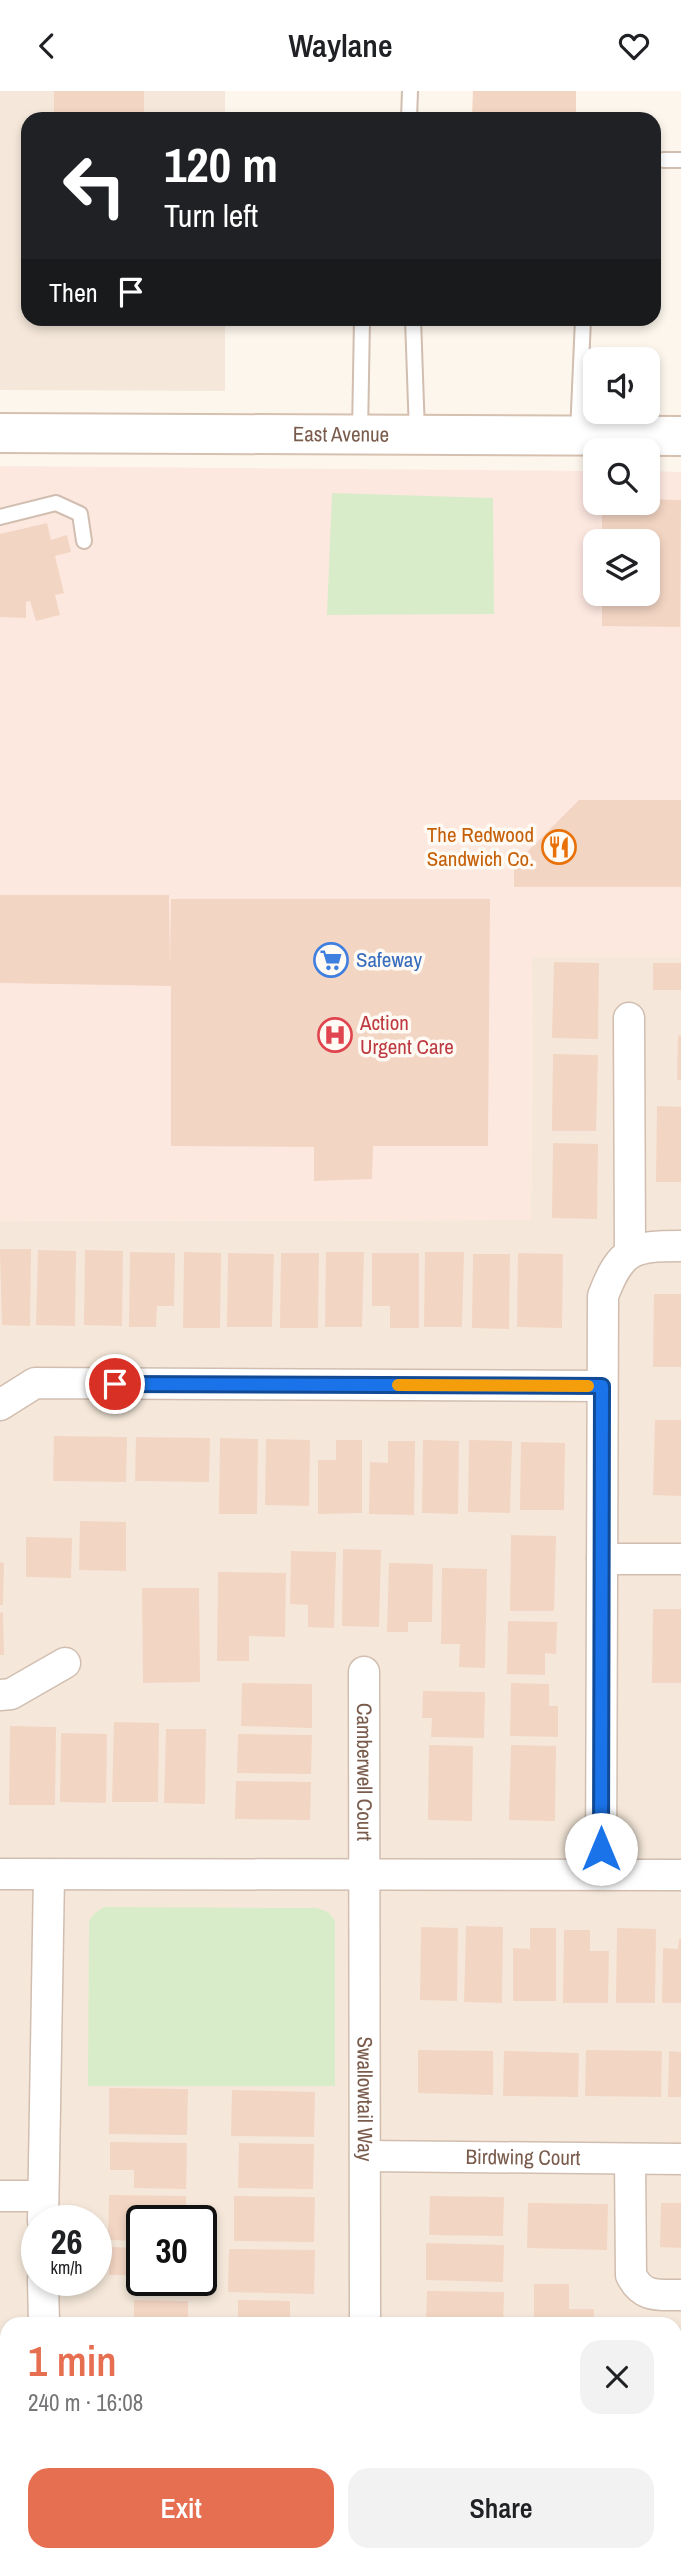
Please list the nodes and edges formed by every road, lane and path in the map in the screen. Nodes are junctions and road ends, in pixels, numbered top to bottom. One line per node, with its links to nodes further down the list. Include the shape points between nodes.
1 (410, 91): 2 (lane)
2 (409, 112)
3 (663, 160): 4 (lane)
4 (681, 160)
5 (362, 326): 9 (lane)
6 (413, 326): 10 (lane)
7 (583, 326): 11 (lane)
8 (0, 433): 9 (main road, East Avenue)
9 (360, 435): 10 (main road, East Avenue)
10 (417, 435): 11 (main road, East Avenue)
11 (578, 435): 12 (main road, East Avenue)
12 (681, 436)
13 (0, 517): 14 (lane, via 56,503 80,514)
14 (85, 541)
15 (629, 1018): 17 (street)
16 (681, 1246): 17 (street)
17 (630, 1252): 18 (street, via 613,1271 603,1296)
18 (602, 1386): 19 (street, via 35,1383); 20 (street)
19 (0, 1405)
20 (602, 1559): 21 (street); 27 (street)
21 (681, 1559)
22 (65, 1663): 24 (street, via 11,1695)
23 (364, 1672): 25 (street, Camberwell Court)
24 (0, 1695)
25 (365, 1873): 27 (street); 28 (street); 30 (street, Swallowtail Way)
26 (0, 1874): 28 (street)
27 (601, 1874): 29 (street)
28 (49, 1875): 35 (street)
29 (681, 1875)
30 (365, 2156): 31 (street, Birdwing Court); 39 (street, Swallowtail Way)
31 (631, 2159): 32 (street, Birdwing Court); 36 (street, via 631,2275 644,2291)
32 (681, 2159)
33 (0, 2196): 34 (street)
34 (32, 2205)
35 (43, 2205)
36 (681, 2295)
37 (43, 2296): 38 (street)
38 (44, 2317)
39 (365, 2317)

